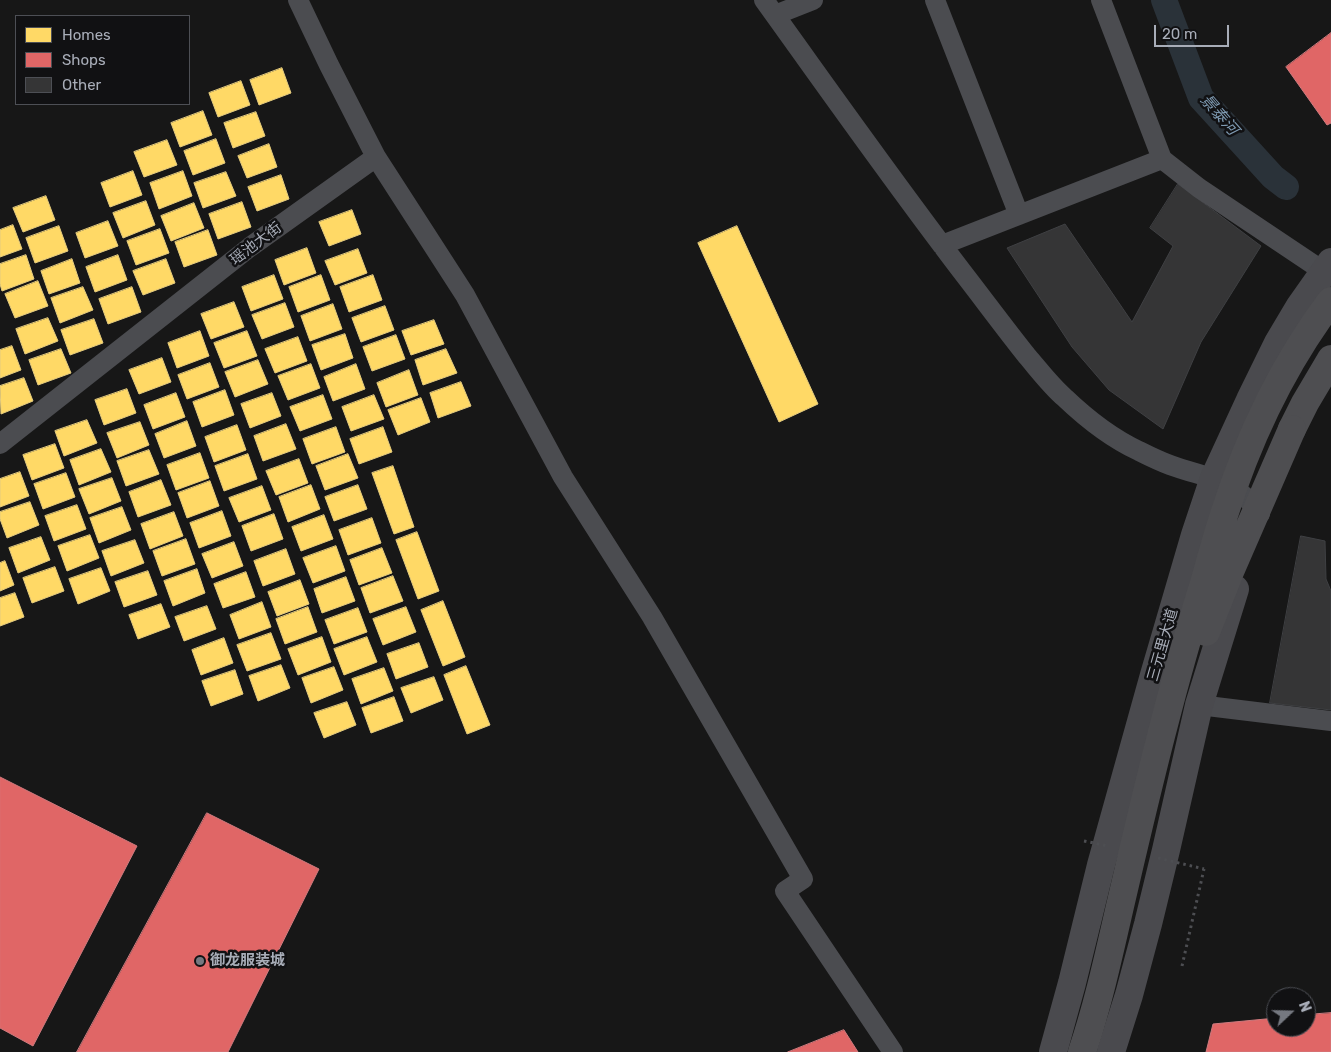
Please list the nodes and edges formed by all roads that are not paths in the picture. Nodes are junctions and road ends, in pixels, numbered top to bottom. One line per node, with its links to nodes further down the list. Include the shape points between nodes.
1 (298, 0): 6 (street)
2 (813, 0): 5 (street)
3 (935, 0): 8 (street)
4 (1101, 0): 7 (street)
5 (769, 7): 9 (street)
6 (376, 156): 13 (street, 瑶池大街, via 250,247); 19 (street, via 465,295 563,477 652,618 803,879 785,891)
7 (1162, 159): 8 (street); 10 (street, via 1199,188)
8 (1019, 214): 9 (street)
9 (942, 245): 14 (street, via 1041,372 1086,418 1137,450 1170,465)
10 (1327, 267): 14 (main road, 三元里大道, via 1278,343)
11 (1331, 301): 18 (highway, bridge, via 1277,386 1236,480 1190,630)
12 (1331, 361): 15 (main road, via 1297,427); 18 (highway, bridge, via 1304,403 1229,574)
13 (0, 444)
14 (1214, 478): 15 (street, via 1235,488); 20 (main road, 三元里大道, via 1154,675)
15 (1260, 514): 16 (main road)
16 (1199, 705): 17 (street); 22 (main road, via 1148,924)
17 (1331, 721)
18 (1148, 790): 21 (highway, bridge, via 1100,994)
19 (894, 1052)
20 (1053, 1052)
21 (1082, 1052)
22 (1111, 1052)

